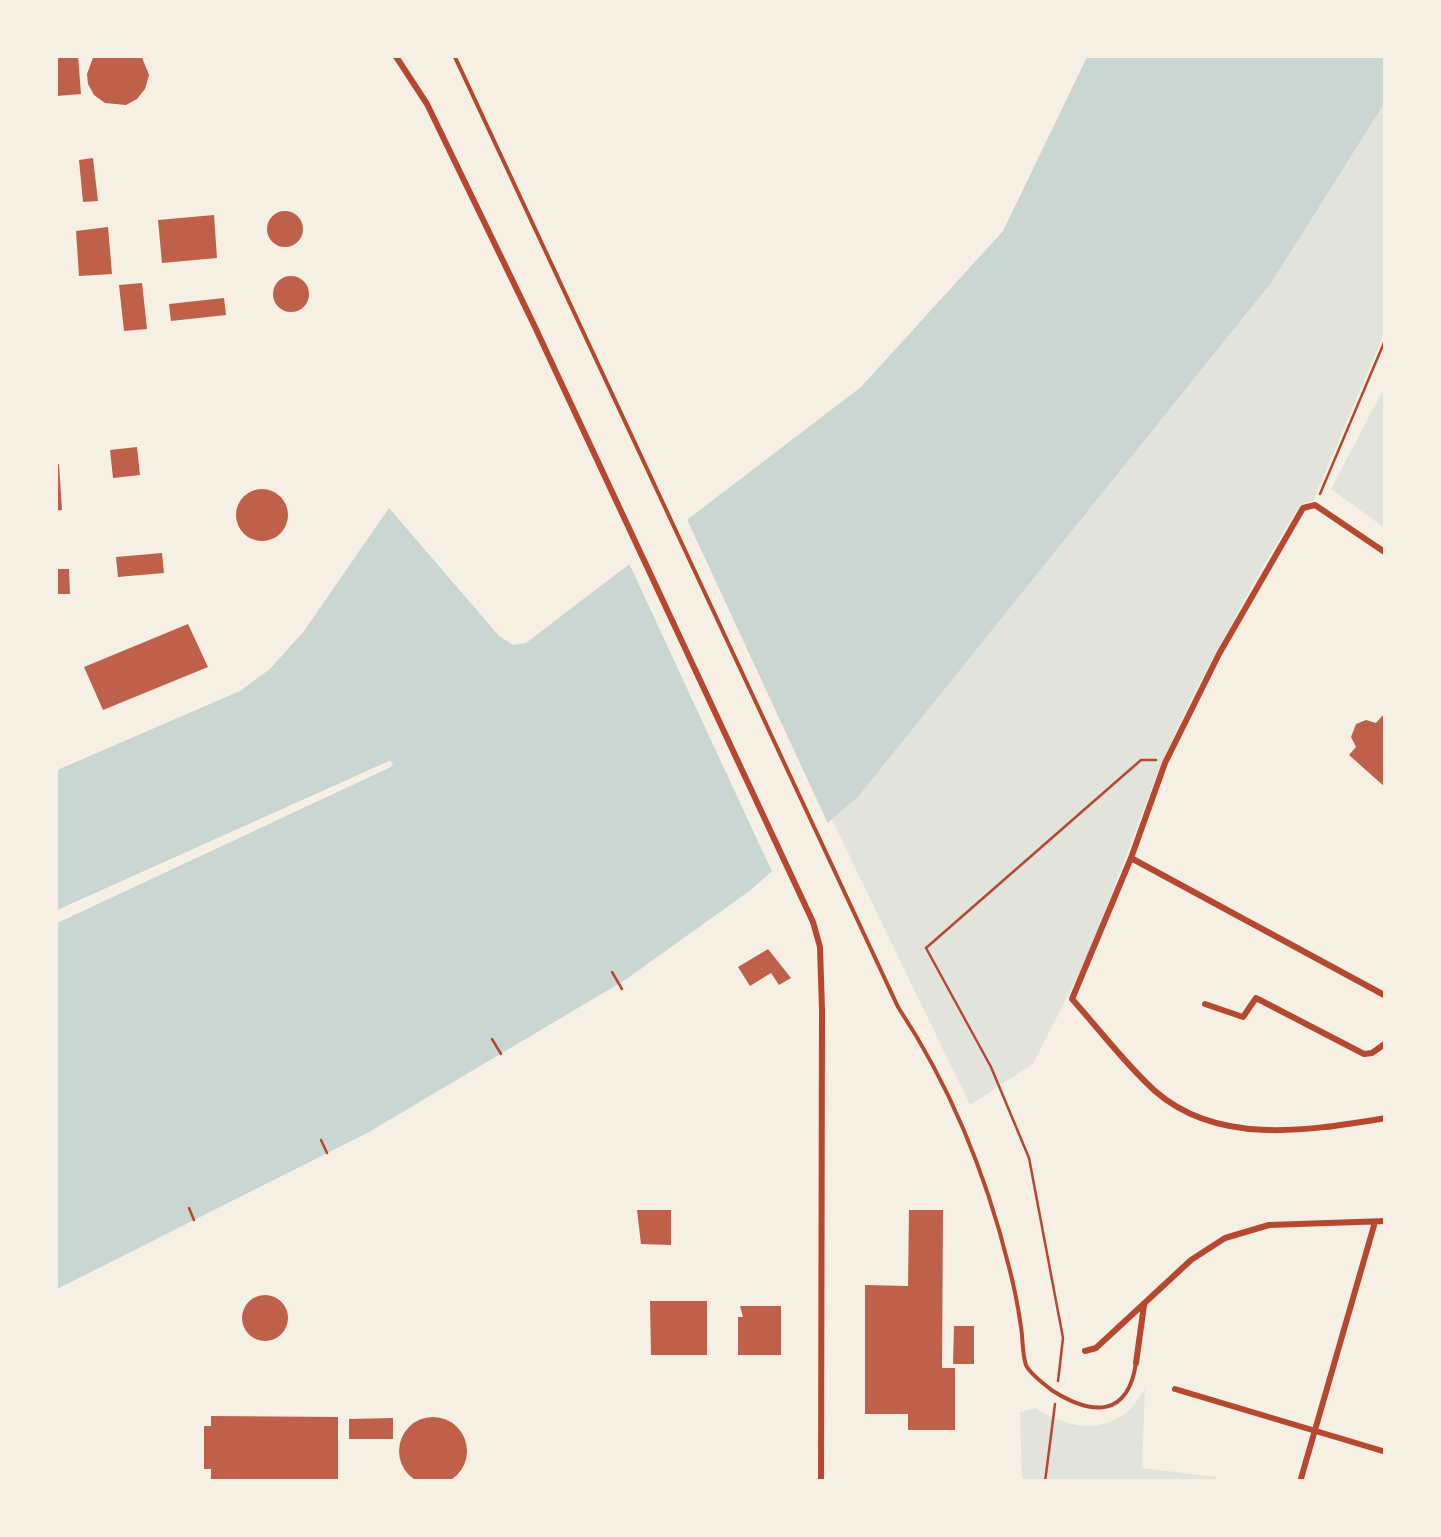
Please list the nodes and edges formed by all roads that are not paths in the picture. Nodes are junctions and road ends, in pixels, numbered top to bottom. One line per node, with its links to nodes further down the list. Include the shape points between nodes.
1 (396, 55): 18 (street, via 427,104 535,327 813,922 820,947 823,1080)
2 (454, 55): 14 (lane, via 898,1007 954,1104 1014,1288 1027,1367 1063,1397 1098,1408 1120,1401 1133,1384)
3 (1386, 553): 4 (street, via 1315,505 1303,508 1165,763)
4 (1131, 858): 5 (street); 9 (street, via 1072,999 1156,1091 1202,1117 1276,1132)
5 (1386, 996)
6 (1205, 1004): 8 (street, via 1243,1017 1256,998 1364,1054)
7 (1386, 1032): 8 (street)
8 (1386, 1043)
9 (1386, 1118)
10 (1386, 1221): 11 (street)
11 (1375, 1222): 12 (street, via 1269,1225 1225,1238); 16 (street)
12 (1145, 1302): 13 (street); 14 (street)
13 (1085, 1351)
14 (1136, 1363)
15 (1175, 1389): 16 (street)
16 (1314, 1430): 17 (street); 19 (street)
17 (1386, 1452)
18 (821, 1482)
19 (1300, 1482)

